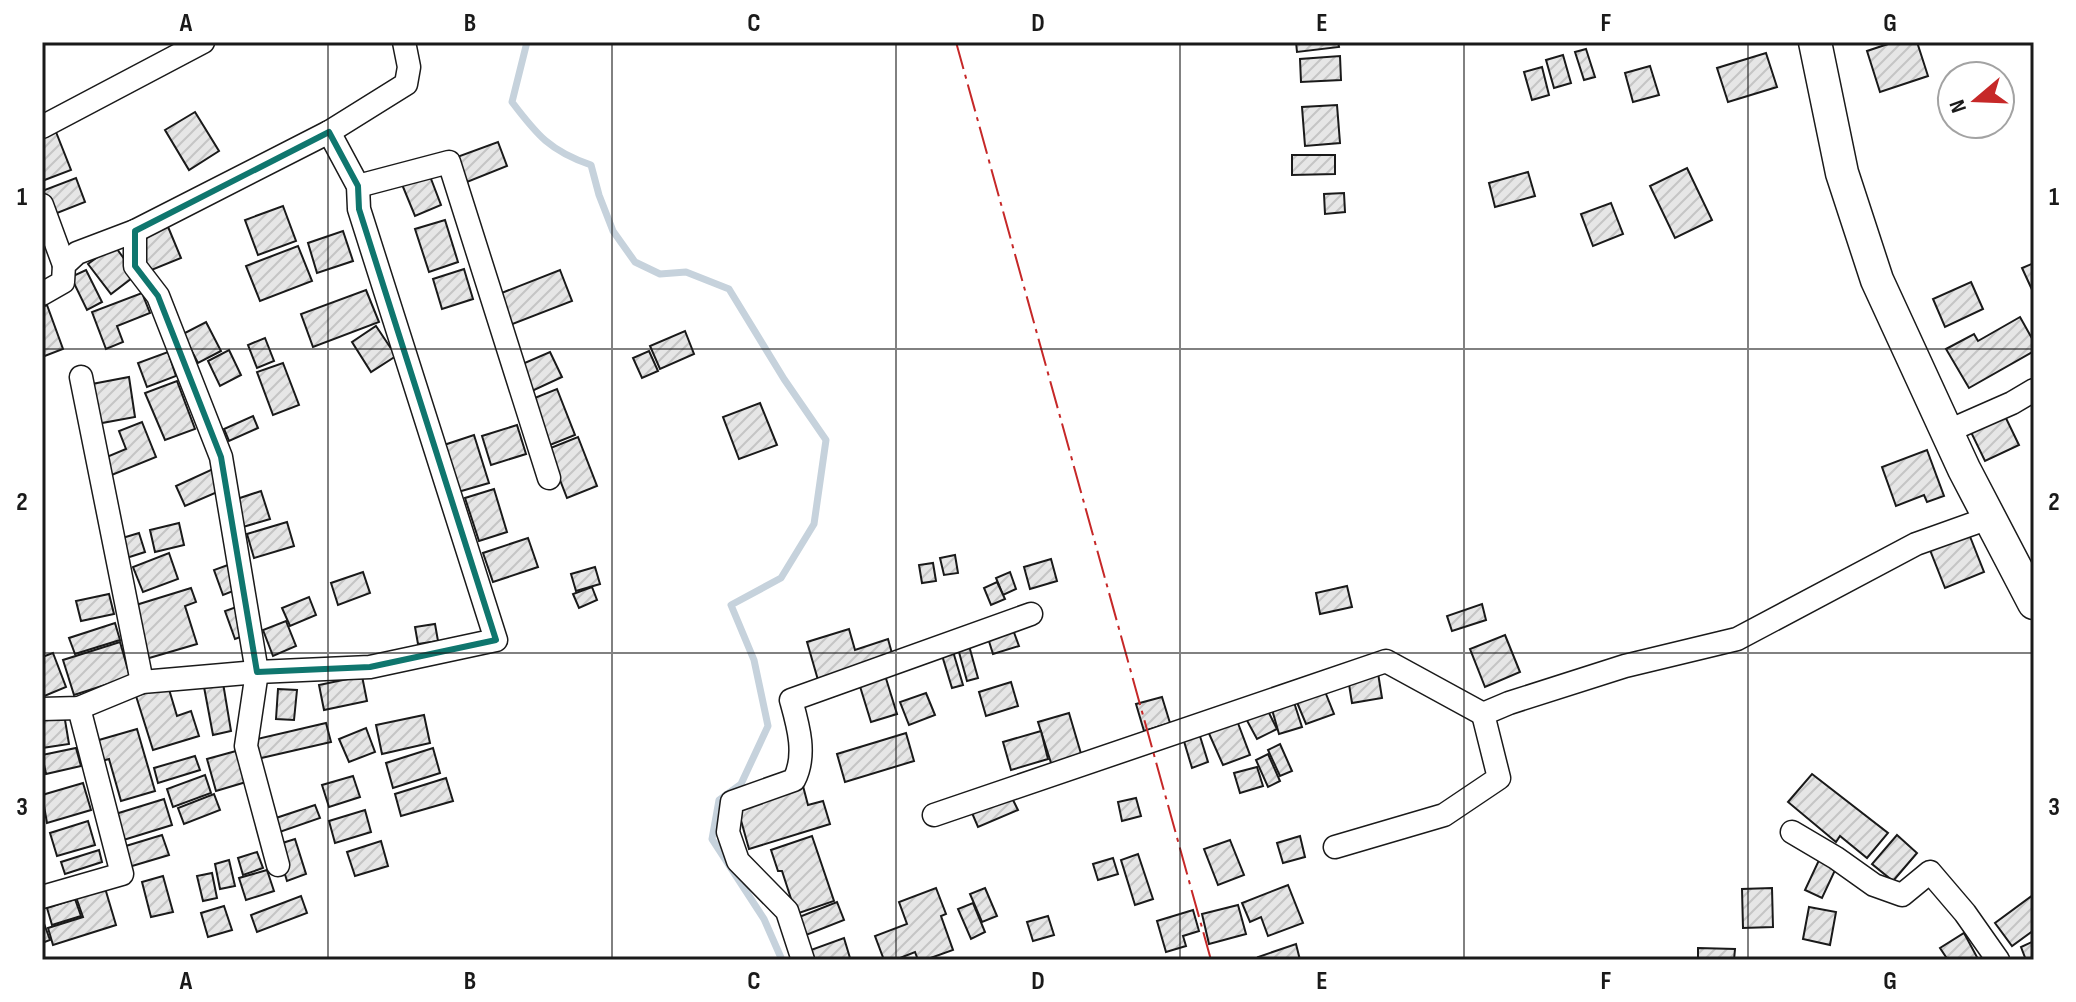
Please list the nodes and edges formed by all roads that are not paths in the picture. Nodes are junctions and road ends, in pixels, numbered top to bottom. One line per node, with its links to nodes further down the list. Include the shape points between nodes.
1 (203, 42): 4 (street)
2 (404, 42): 5 (street, via 406,84)
3 (1815, 42): 13 (street, via 1842,173 1877,280)
4 (42, 127)
5 (329, 132): 6 (street); 8 (street)
6 (358, 186): 14 (street, via 449,162); 18 (street, via 359,209 496,640 370,667)
7 (42, 205): 9 (street)
8 (135, 231): 9 (street, via 77,253); 18 (street, via 135,266 158,296 221,457)
9 (64, 265): 10 (street, via 63,282)
10 (42, 294)
11 (81, 377): 19 (street)
12 (2034, 390): 13 (street)
13 (1946, 432): 15 (street)
14 (549, 478)
15 (1989, 518): 16 (street); 22 (street, via 1916,544 1737,639 1625,666)
16 (2034, 603)
17 (1031, 614): 28 (street, via 791,700 801,767 794,780 732,802 728,832 738,861 787,911)
18 (257, 672): 19 (street); 26 (street, via 246,746)
19 (142, 682): 20 (street)
20 (79, 708): 21 (street); 27 (street, via 122,874)
21 (42, 709)
22 (1483, 714): 23 (street, via 1386,661); 25 (street, via 1499,778 1444,815)
23 (934, 815)
24 (1792, 832): 29 (street, via 1874,885 1902,895 1930,872)
25 (1335, 847)
26 (278, 865)
27 (42, 897)
28 (803, 960)
29 (1998, 960)

